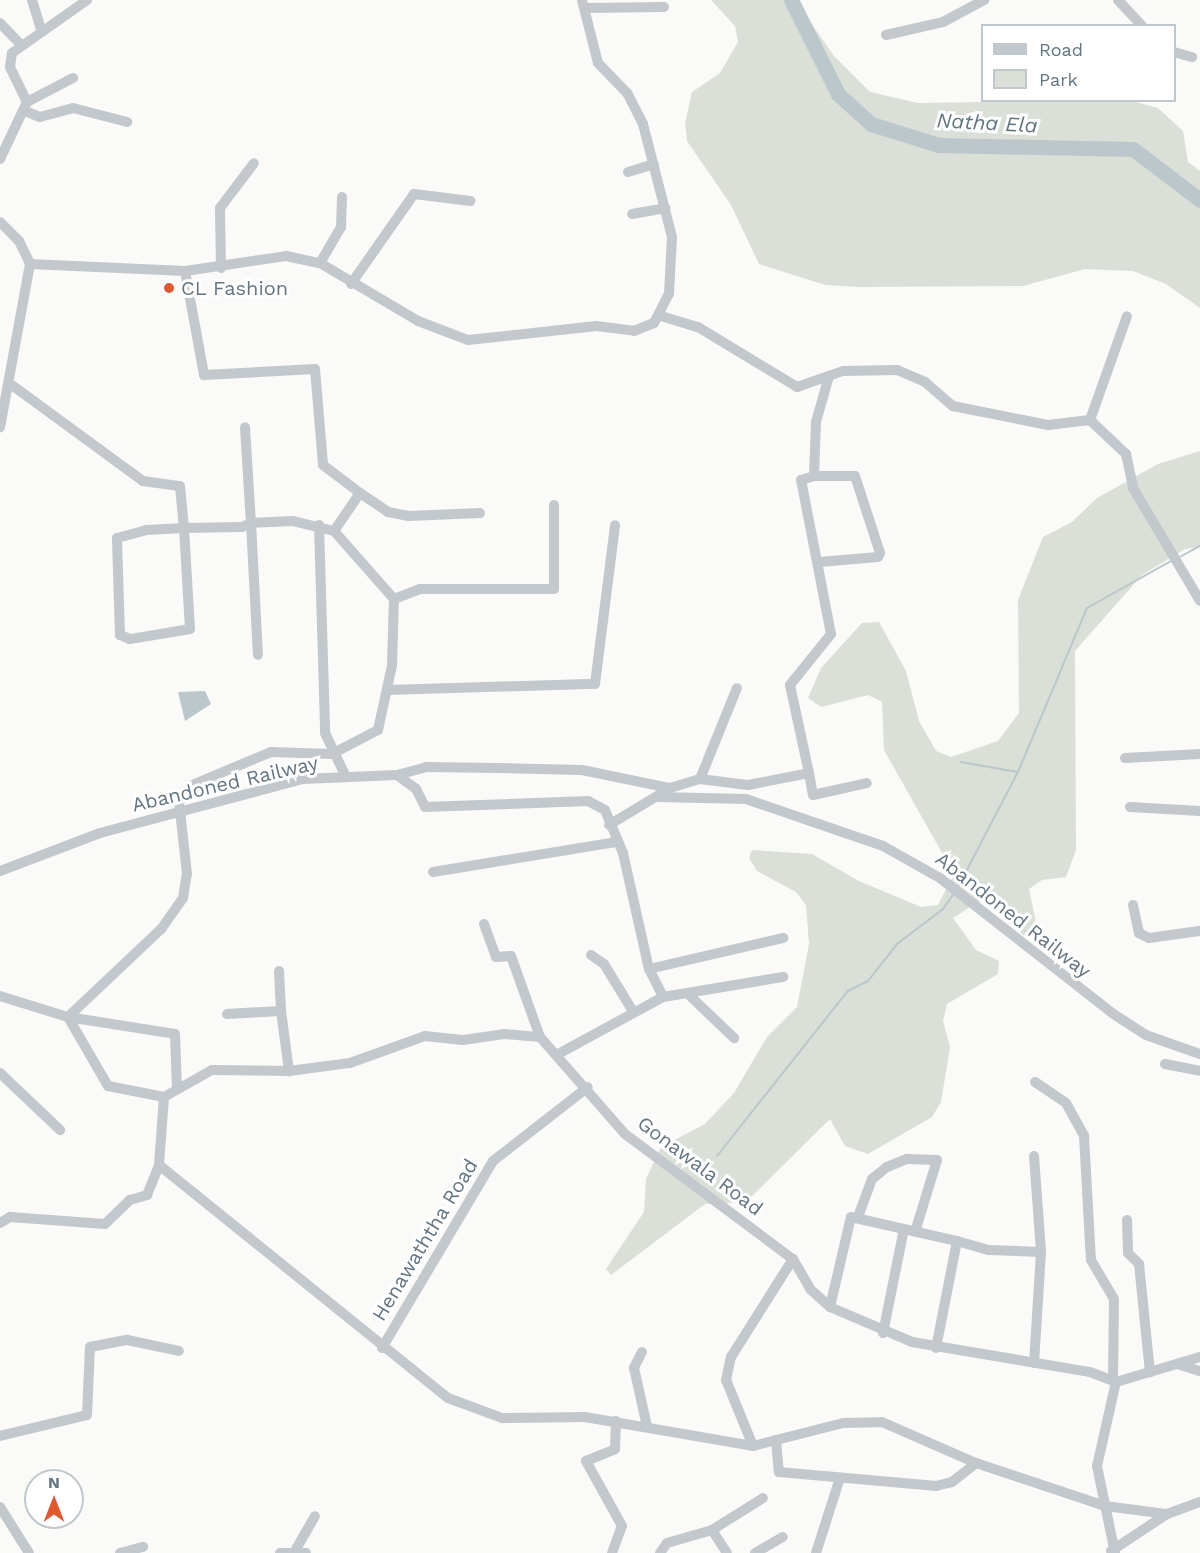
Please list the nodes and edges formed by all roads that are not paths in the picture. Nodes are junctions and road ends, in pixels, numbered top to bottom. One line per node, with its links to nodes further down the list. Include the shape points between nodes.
1 (32, 0): 10 (street)
2 (87, 0): 5 (street)
3 (984, 0): 11 (street, via 943,22)
4 (1118, 0): 9 (street)
5 (74, 4): 10 (street)
6 (583, 4): 7 (street); 20 (street, via 598,63 638,114)
7 (664, 7)
8 (0, 23): 12 (street)
9 (1140, 24)
10 (41, 30): 12 (street)
11 (886, 35)
12 (20, 45): 16 (street, via 12,53 10,66)
13 (1176, 53): 14 (street)
14 (1192, 57)
15 (74, 78): 16 (street)
16 (26, 107): 17 (street, via 39,117 73,108); 18 (street)
17 (127, 122)
18 (0, 159)
19 (254, 163): 29 (street, via 220,208)
20 (654, 164): 21 (street); 24 (street)
21 (628, 172)
22 (342, 197): 27 (street, via 341,227)
23 (471, 201): 31 (street, via 414,194)
24 (665, 208): 25 (street); 33 (street, via 675,260)
25 (632, 214)
26 (0, 222): 28 (street, via 19,241)
27 (320, 263): 29 (street, via 286,256); 31 (street)
28 (30, 264): 30 (street, via 86,271); 35 (street)
29 (221, 268): 30 (street)
30 (185, 271): 40 (street, via 204,375 315,369 324,465)
31 (351, 284): 33 (street, via 418,321 468,340 596,326 634,331)
32 (1127, 315): 36 (street)
33 (661, 316): 34 (street, via 698,327 797,387)
34 (829, 376): 36 (street, via 867,368 897,370 925,382 953,406 1048,425); 39 (street, via 816,422)
35 (9, 383): 37 (street); 46 (street, via 143,481 180,486)
36 (1090, 420): 50 (street, via 1126,454 1133,488)
37 (0, 427)
38 (245, 427): 43 (street)
39 (814, 476): 48 (street, via 801,480); 48 (street, via 855,476 880,553 878,557)
40 (360, 493): 42 (street, via 388,512 409,516); 47 (street)
41 (555, 505): 49 (street, via 554,589 420,589)
42 (480, 513)
43 (251, 523): 44 (street); 46 (street); 51 (street)
44 (319, 525): 47 (street); 54 (street, via 325,733)
45 (615, 525): 53 (street, via 595,684)
46 (184, 528): 46 (street, via 190,629 157,638 120,635 117,538)
47 (334, 531): 49 (street)
48 (819, 562): 57 (street, via 831,634 790,685)
49 (394, 599): 53 (street)
50 (1200, 602)
51 (258, 655)
52 (737, 688): 60 (street)
53 (387, 690): 54 (street, via 378,730)
54 (332, 754): 59 (street); 65 (street, via 271,752 246,760 192,785 180,797)
55 (1200, 754): 56 (street)
56 (1125, 758)
57 (809, 773): 60 (street, Abandoned Railway, via 748,785); 61 (street, via 813,795)
58 (397, 775): 59 (street, Abandoned Railway); 62 (street, Abandoned Railway, via 426,767 582,770); 67 (street, via 416,789 424,807 588,801 604,810)
59 (345, 776): 65 (street, Abandoned Railway, via 303,779)
60 (700, 779): 62 (street, Abandoned Railway)
61 (867, 783)
62 (670, 788): 63 (street)
63 (657, 796): 67 (street); 89 (street, Abandoned Railway, via 746,799 883,846 940,878 1112,1013 1146,1035)
64 (1130, 807): 66 (street)
65 (180, 811): 69 (street, Abandoned Railway, via 80,840); 85 (street, via 188,874 183,898 162,928)
66 (1200, 811)
67 (609, 825): 68 (street)
68 (616, 842): 70 (street); 76 (street, via 630,876)
69 (0, 871)
70 (434, 872)
71 (1133, 905): 73 (street, via 1139,933 1149,938)
72 (484, 924): 86 (street, via 496,957 511,956)
73 (1200, 931)
74 (783, 938): 76 (street)
75 (591, 955): 83 (street, via 604,964)
76 (649, 969): 81 (street)
77 (279, 971): 82 (street)
78 (783, 977): 79 (street)
79 (688, 994): 81 (street); 87 (street)
80 (0, 996): 85 (street)
81 (663, 998): 83 (street)
82 (281, 1011): 84 (street); 91 (street)
83 (634, 1013): 88 (street)
84 (227, 1014)
85 (68, 1017): 96 (street, via 175,1034); 97 (street, via 108,1086)
86 (540, 1037): 88 (street, Gonawala Road); 91 (street, via 504,1034 463,1040 425,1036 350,1063)
87 (734, 1038)
88 (558, 1054): 95 (street, Gonawala Road)
89 (1200, 1054)
90 (1166, 1065): 92 (street)
91 (289, 1071): 96 (street, via 212,1070)
92 (1200, 1071)
93 (0, 1073): 98 (street)
94 (1035, 1082): 119 (street, via 1066,1103 1084,1136 1091,1260 1114,1299)
95 (588, 1087): 107 (street, Gonawala Road, via 625,1134); 110 (street, Henawaththa Road, via 493,1161)
96 (177, 1089): 97 (street)
97 (164, 1098): 100 (street)
98 (60, 1130)
99 (1034, 1156): 106 (street)
100 (159, 1165): 103 (street, via 147,1195 130,1200 105,1224 10,1217); 110 (street)
101 (858, 1217): 104 (street); 104 (street, via 872,1179 887,1167 907,1159 937,1160); 108 (street, via 851,1217)
102 (1127, 1220): 118 (street, via 1128,1253 1139,1264)
103 (0, 1223)
104 (910, 1231): 105 (street); 109 (street)
105 (957, 1241): 106 (street, via 989,1250); 111 (street)
106 (1041, 1252): 115 (street)
107 (793, 1259): 108 (street, via 810,1289); 124 (street, via 731,1357 726,1380)
108 (830, 1307): 109 (street)
109 (883, 1333): 111 (street)
110 (382, 1348): 120 (street, via 448,1398 502,1419)
111 (936, 1348): 115 (street)
112 (179, 1351): 122 (street, via 127,1340 90,1347 87,1415)
113 (642, 1352): 121 (street, via 634,1368)
114 (1200, 1357): 116 (street)
115 (1034, 1363): 119 (street)
116 (1180, 1365): 117 (street); 118 (street)
117 (1200, 1371)
118 (1150, 1372): 119 (street)
119 (1115, 1381): 129 (street, via 1097,1457)
120 (616, 1421): 121 (street); 141 (street, via 615,1449 586,1461 622,1526)
121 (647, 1426): 124 (street)
122 (0, 1436)
123 (776, 1440): 124 (street); 125 (street, via 843,1423 882,1422); 126 (street, via 779,1472)
124 (753, 1446)
125 (976, 1462): 126 (street, via 952,1482 936,1486); 129 (street)
126 (840, 1478): 145 (street)
127 (763, 1498): 133 (street)
128 (1200, 1502): 131 (street)
129 (1105, 1506): 131 (street); 136 (street)
130 (0, 1507): 138 (street)
131 (1167, 1514): 136 (street)
132 (315, 1516): 137 (street)
133 (712, 1530): 142 (street, via 668,1544); 143 (street)
134 (783, 1537): 144 (street)
135 (143, 1547): 139 (street)
136 (1112, 1551)
137 (301, 1552): 140 (street)
138 (29, 1553)
139 (120, 1553)
140 (280, 1553)
141 (612, 1553)
142 (660, 1553)
143 (728, 1553)
144 (755, 1553)
145 (816, 1553)

